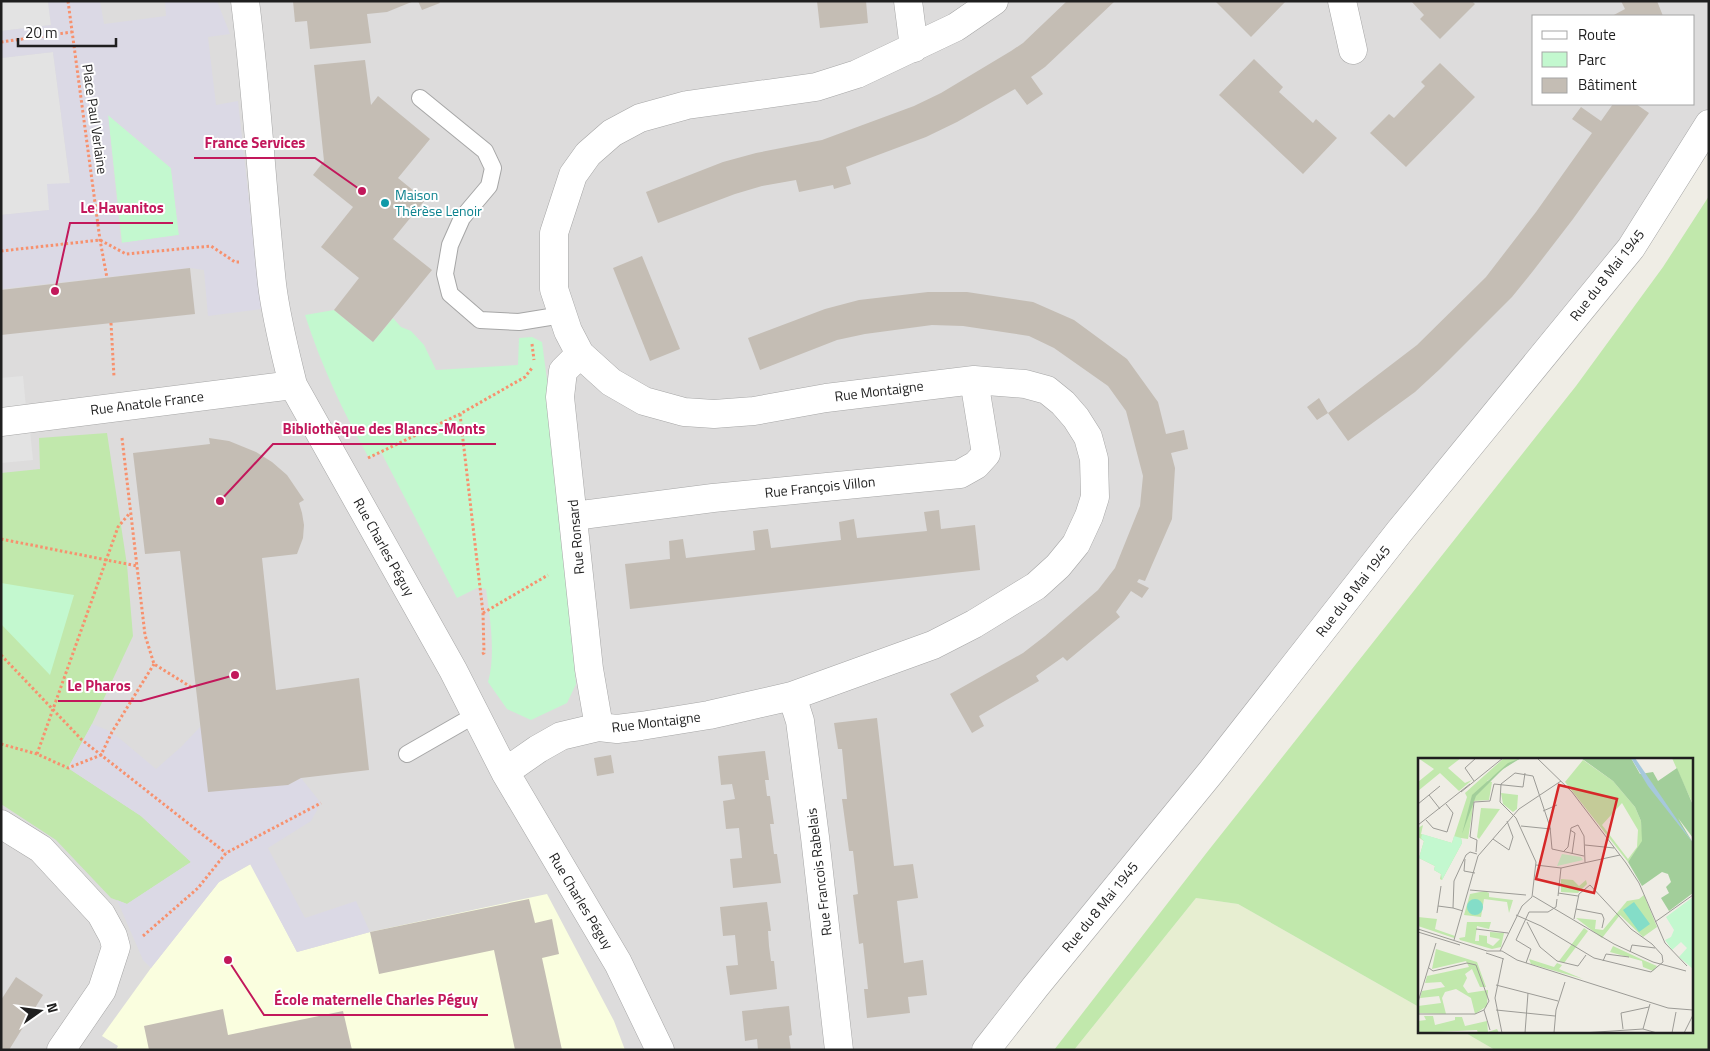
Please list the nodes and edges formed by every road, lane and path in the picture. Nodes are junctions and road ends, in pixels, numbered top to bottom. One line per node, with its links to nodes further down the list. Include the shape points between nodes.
1 (68, 1): 6 (path, Place Paul Verlaine)
2 (245, 1): 14 (street, Rue Charles Péguy)
3 (908, 1): 8 (street)
4 (994, 1): 8 (street, Rue Montaigne, via 956,27)
5 (1342, 1): 9 (street)
6 (72, 32): 7 (path); 12 (path, Place Paul Verlaine)
7 (1, 42)
8 (914, 48): 16 (street, Rue Montaigne, via 857,74 816,87 686,105 640,118 612,133 588,154 573,175 554,233 554,289)
9 (1354, 50)
10 (420, 98): 17 (lane, via 485,151 493,168 488,186 462,218 450,245 445,274 450,294 480,320)
11 (1709, 124): 53 (street, Rue du 8 Mai 1945, via 1631,248 1399,532 1211,772)
12 (100, 240): 13 (path); 14 (path, via 126,254 211,246 235,262); 15 (path, Place Paul Verlaine)
13 (1, 251)
14 (271, 262): 21 (street, Rue Charles Péguy, via 272,286)
15 (107, 278)
16 (562, 315): 17 (lane); 19 (street, Rue Montaigne)
17 (530, 321): 23 (path, via 534,364 525,377)
18 (112, 323): 22 (path)
19 (580, 354): 20 (street, Rue Montaigne, via 610,382 644,401 691,413 754,410); 27 (street, Rue Ronsard, via 563,371 560,397)
20 (974, 380): 27 (street, Rue François Villon, via 986,454 976,466 960,474 714,498); 37 (street, Rue Montaigne, via 1025,384 1047,390 1063,403 1088,437 1094,459 1096,497 1076,544 1036,586 974,624 933,645)
21 (293, 385): 22 (street, Rue Anatole France); 25 (street, Rue Charles Péguy)
22 (117, 407): 24 (street, Rue Anatole France); 26 (path)
23 (460, 414): 25 (path, via 369,458); 32 (path)
24 (1, 422)
25 (339, 466): 35 (street, Rue Charles Péguy)
26 (130, 513): 29 (path, via 118,527); 31 (path)
27 (574, 516): 30 (street, Rue Ronsard)
28 (1, 539): 29 (path)
29 (106, 560): 31 (path); 38 (path)
30 (577, 561): 32 (path); 40 (street, Rue Ronsard)
31 (136, 566): 34 (path, via 145,635)
32 (483, 613): 35 (path, via 484,653)
33 (1, 655): 38 (path)
34 (154, 664): 36 (path); 43 (path)
35 (452, 670): 39 (street, Rue Charles Péguy)
36 (191, 687)
37 (792, 696): 40 (street, Rue Montaigne, via 709,716 617,729); 52 (street, Rue Francois Rabelais, via 800,721)
38 (52, 710): 42 (path); 43 (path)
39 (475, 715): 44 (lane); 45 (street, Rue Charles Péguy)
40 (599, 727): 45 (street, Rue Montaigne, via 561,736)
41 (1, 744): 42 (path)
42 (37, 754): 43 (path, via 68,768)
43 (101, 754): 48 (path)
44 (407, 754)
45 (505, 772): 51 (street, Rue Charles Péguy, via 618,963)
46 (321, 803): 48 (path)
47 (1, 824): 49 (street, via 41,849 101,914)
48 (226, 853): 49 (path, via 198,888 147,935)
49 (116, 947): 50 (street, via 102,990)
50 (61, 1050)
51 (660, 1050)
52 (839, 1050)
53 (986, 1050)

